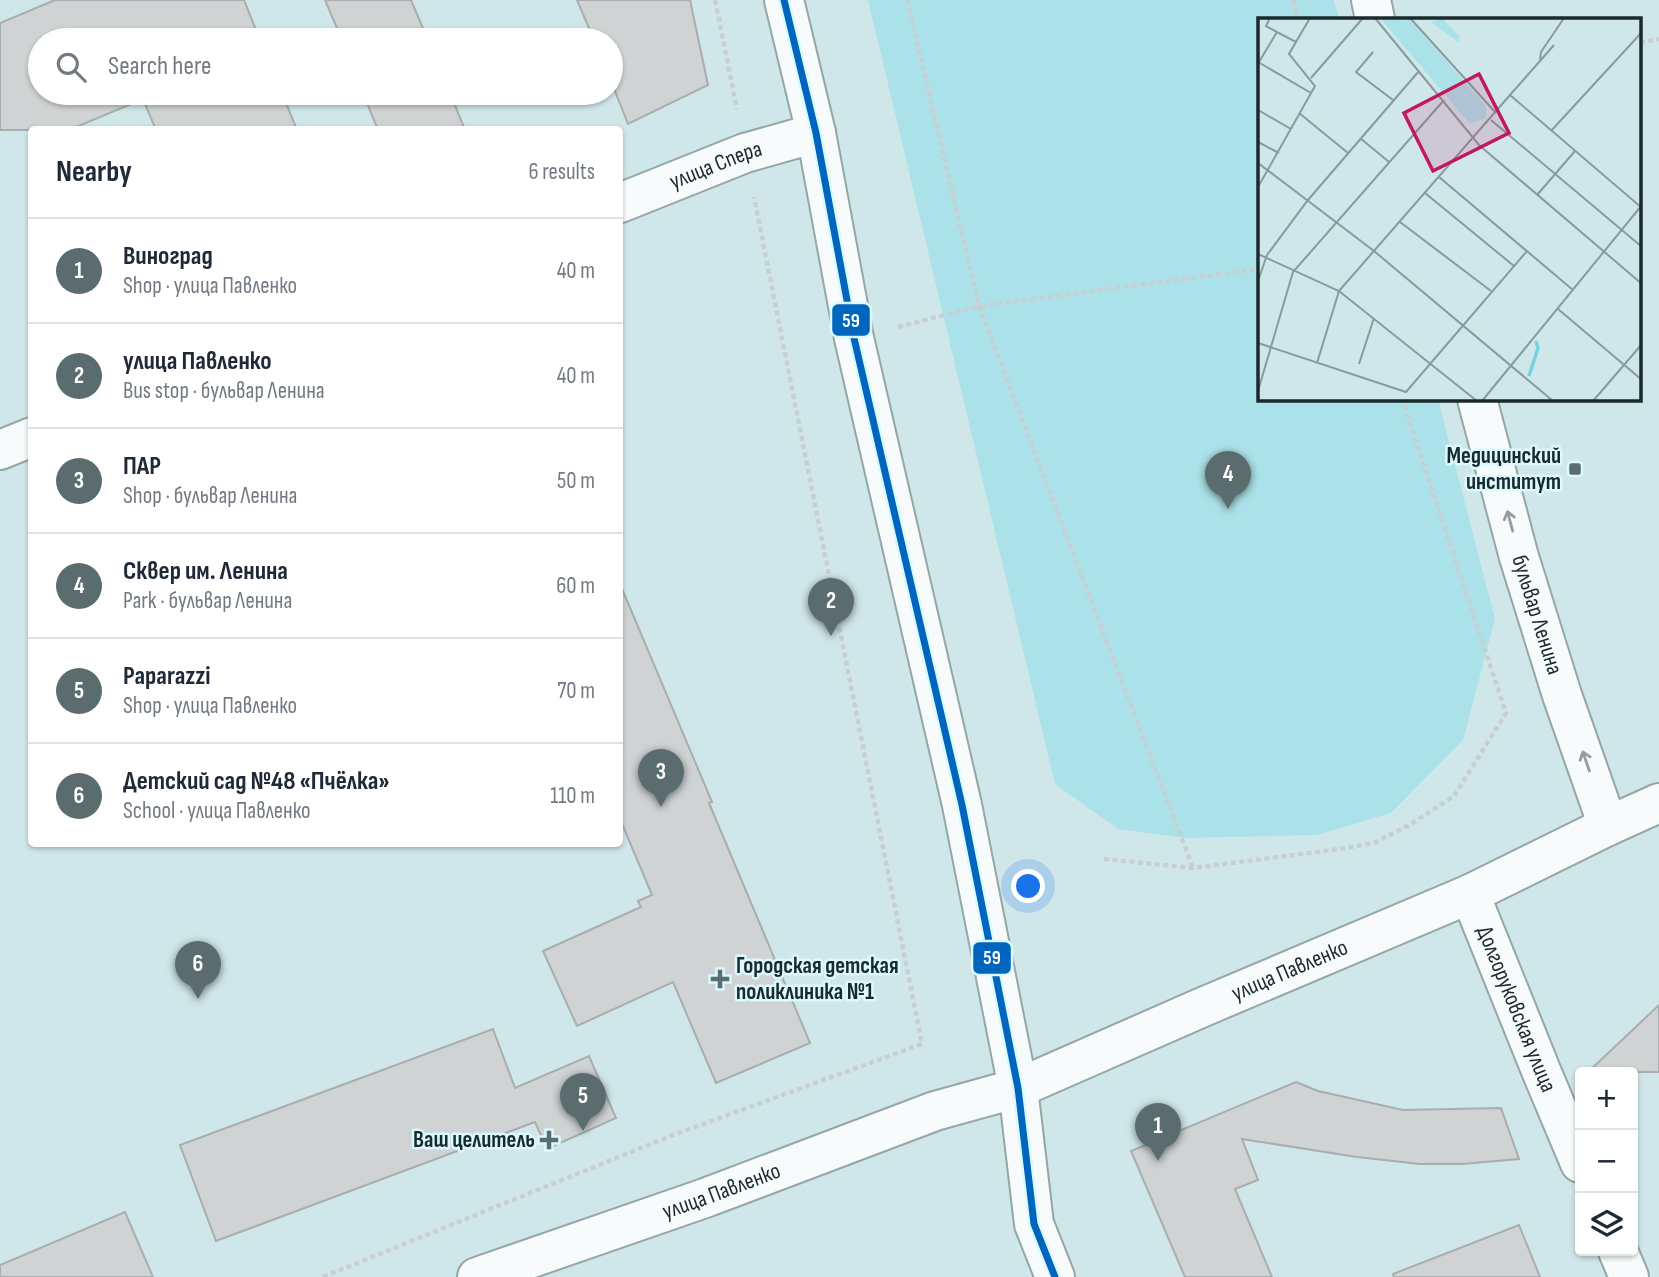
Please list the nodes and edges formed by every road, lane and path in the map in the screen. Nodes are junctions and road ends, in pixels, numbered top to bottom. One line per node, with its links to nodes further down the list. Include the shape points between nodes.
1 (715, 0): 9 (path)
2 (784, 0): 8 (main road)
3 (907, 0): 12 (path)
4 (1293, 0): 6 (path)
5 (1371, 0): 7 (main road)
6 (1298, 18)
7 (1376, 18)
8 (816, 133): 9 (main road, улица Спера); 13 (main road)
9 (746, 153): 10 (main road, улица Спера); 26 (path, via 922,1044 673,1135)
10 (623, 202)
11 (1258, 269): 12 (path)
12 (979, 306): 13 (path); 21 (path)
13 (855, 338): 23 (main road, via 962,805)
14 (1403, 401): 21 (path, via 1506,713 1454,796 1376,842)
15 (1478, 401): 19 (main road, бульвар Ленина, one-way to 15, via 1562,695)
16 (28, 439): 17 (main road)
17 (0, 450)
18 (1659, 803): 19 (main road, улица Павленко)
19 (1608, 825): 22 (main road, улица Павленко)
20 (1104, 859): 21 (path)
21 (1193, 868)
22 (1470, 894): 23 (main road, улица Павленко); 24 (main road, Долгоруковская улица)
23 (1018, 1088): 27 (main road, улица Павленко, via 935,1111); 28 (main road, via 1034,1224)
24 (1575, 1151)
25 (1620, 1256): 29 (main road)
26 (323, 1277)
27 (477, 1277)
28 (1055, 1277)
29 (1629, 1277)

